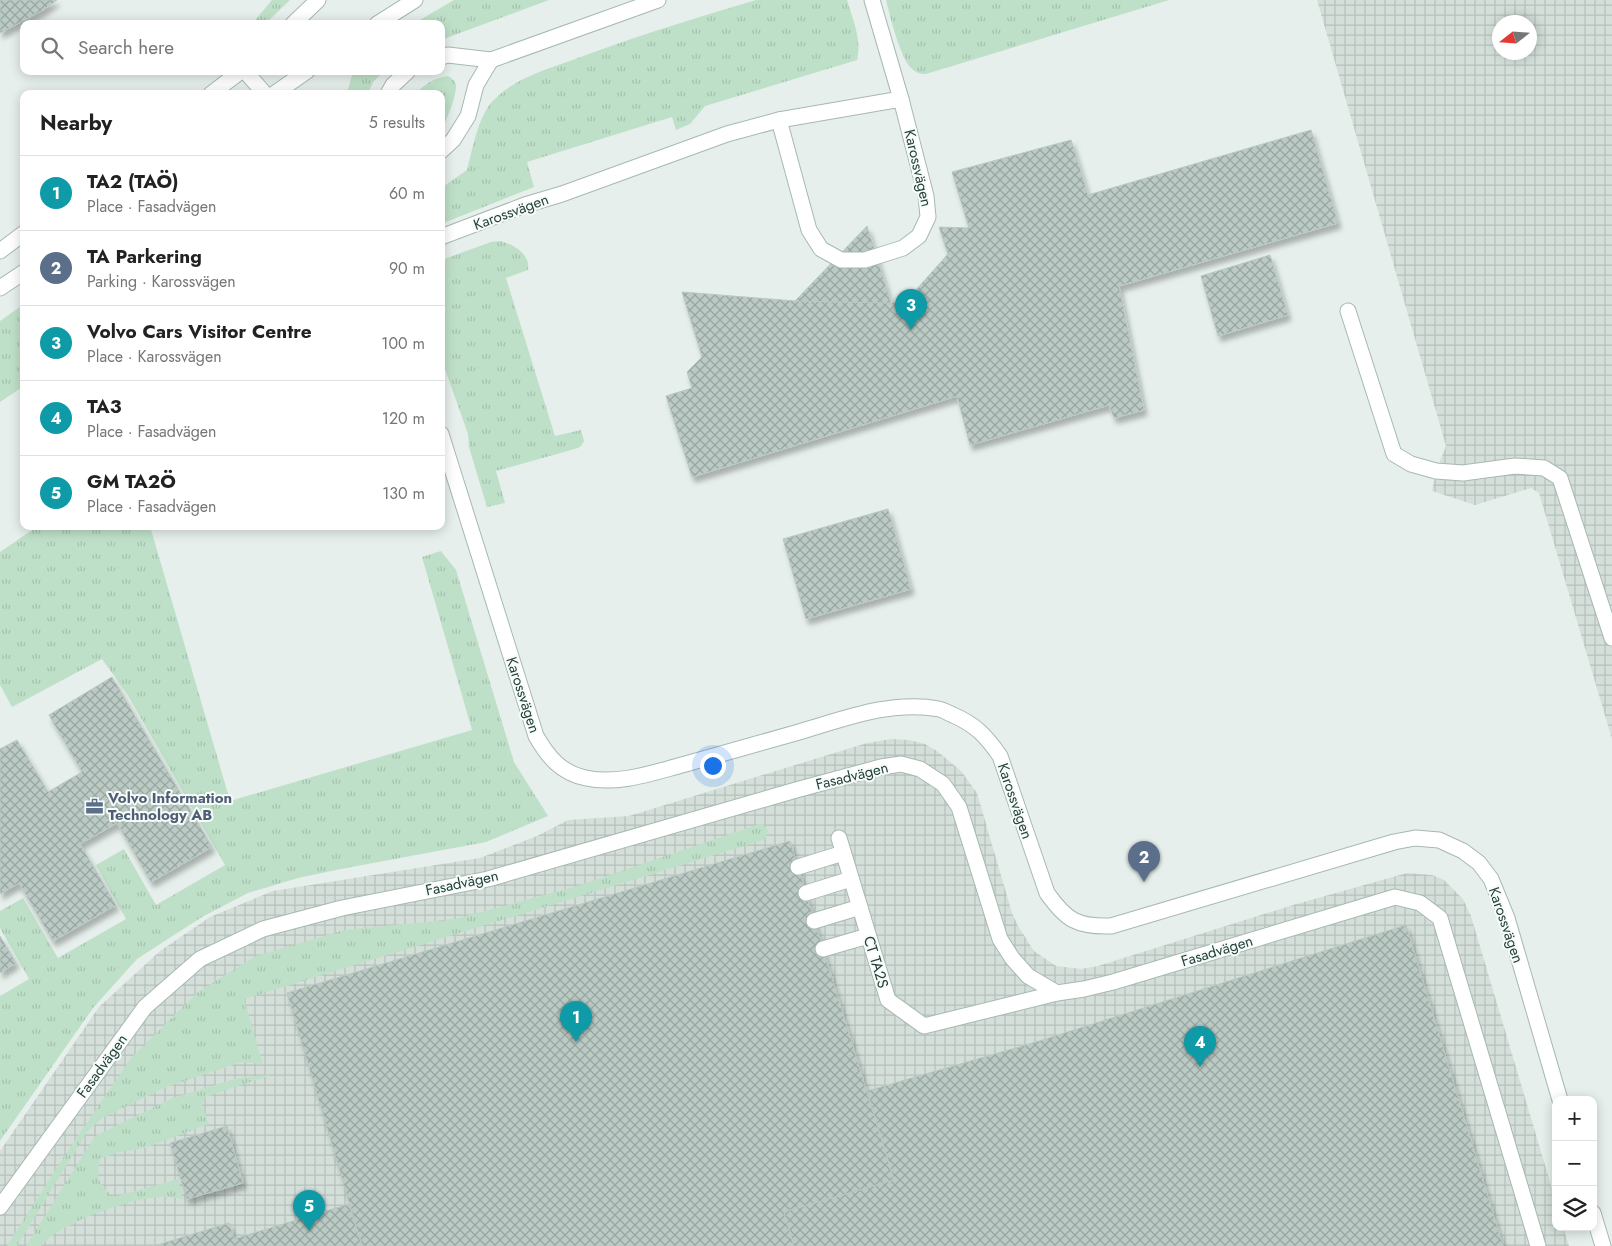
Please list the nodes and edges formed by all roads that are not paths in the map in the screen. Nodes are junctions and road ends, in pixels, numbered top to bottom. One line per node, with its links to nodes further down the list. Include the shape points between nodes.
1 (318, 0): 5 (street)
2 (658, 0): 8 (street)
3 (872, 0): 17 (street)
4 (410, 2): 6 (street)
5 (296, 20)
6 (383, 20)
7 (445, 56): 8 (street)
8 (491, 60): 19 (street, via 476,85 468,116)
9 (237, 75): 13 (street)
10 (247, 75): 14 (street)
11 (301, 75): 15 (street)
12 (404, 75): 16 (street)
13 (217, 90)
14 (261, 90)
15 (280, 90)
16 (390, 90)
17 (901, 99): 18 (street, Karossvägen); 18 (street, Karossvägen, via 926,196 928,216 919,236 904,248 865,260 841,260 821,249 809,230)
18 (779, 120): 20 (street, Karossvägen, via 727,134)
19 (445, 147)
20 (445, 235)
21 (20, 237): 22 (street)
22 (0, 251)
23 (20, 275): 24 (street)
24 (0, 288)
25 (1348, 311): 27 (street, via 1394,454 1411,464 1436,471 1463,474 1515,466 1544,468 1560,478)
26 (445, 447): 38 (street, Karossvägen, via 536,736 546,754 562,768 586,778 613,780 654,773 873,710 941,709 978,728 1000,756 1047,893 1058,909 1072,921 1100,926 1112,926 1394,842 1415,838 1439,840 1479,863 1490,879 1507,918)
27 (1612, 638)
28 (839, 838): 29 (street, CT TA2S)
29 (843, 854): 30 (street); 31 (street, CT TA2S)
30 (798, 867)
31 (851, 879): 32 (street); 33 (street, CT TA2S)
32 (806, 893)
33 (860, 907): 34 (street); 35 (street, CT TA2S)
34 (814, 921)
35 (868, 936): 36 (street); 37 (street, CT TA2S, via 888,1000 924,1026)
36 (823, 949)
37 (1056, 994): 39 (street, Fasadvägen, via 1028,976 1000,939 959,807 943,784 920,769 902,764 881,766 488,879 342,908 263,929 200,959 145,1007); 41 (street, Fasadvägen, via 1113,982 1395,897 1420,903 1440,918)
38 (1559, 1096)
39 (0, 1207)
40 (1597, 1226): 42 (street)
41 (1538, 1246)
42 (1603, 1246)

